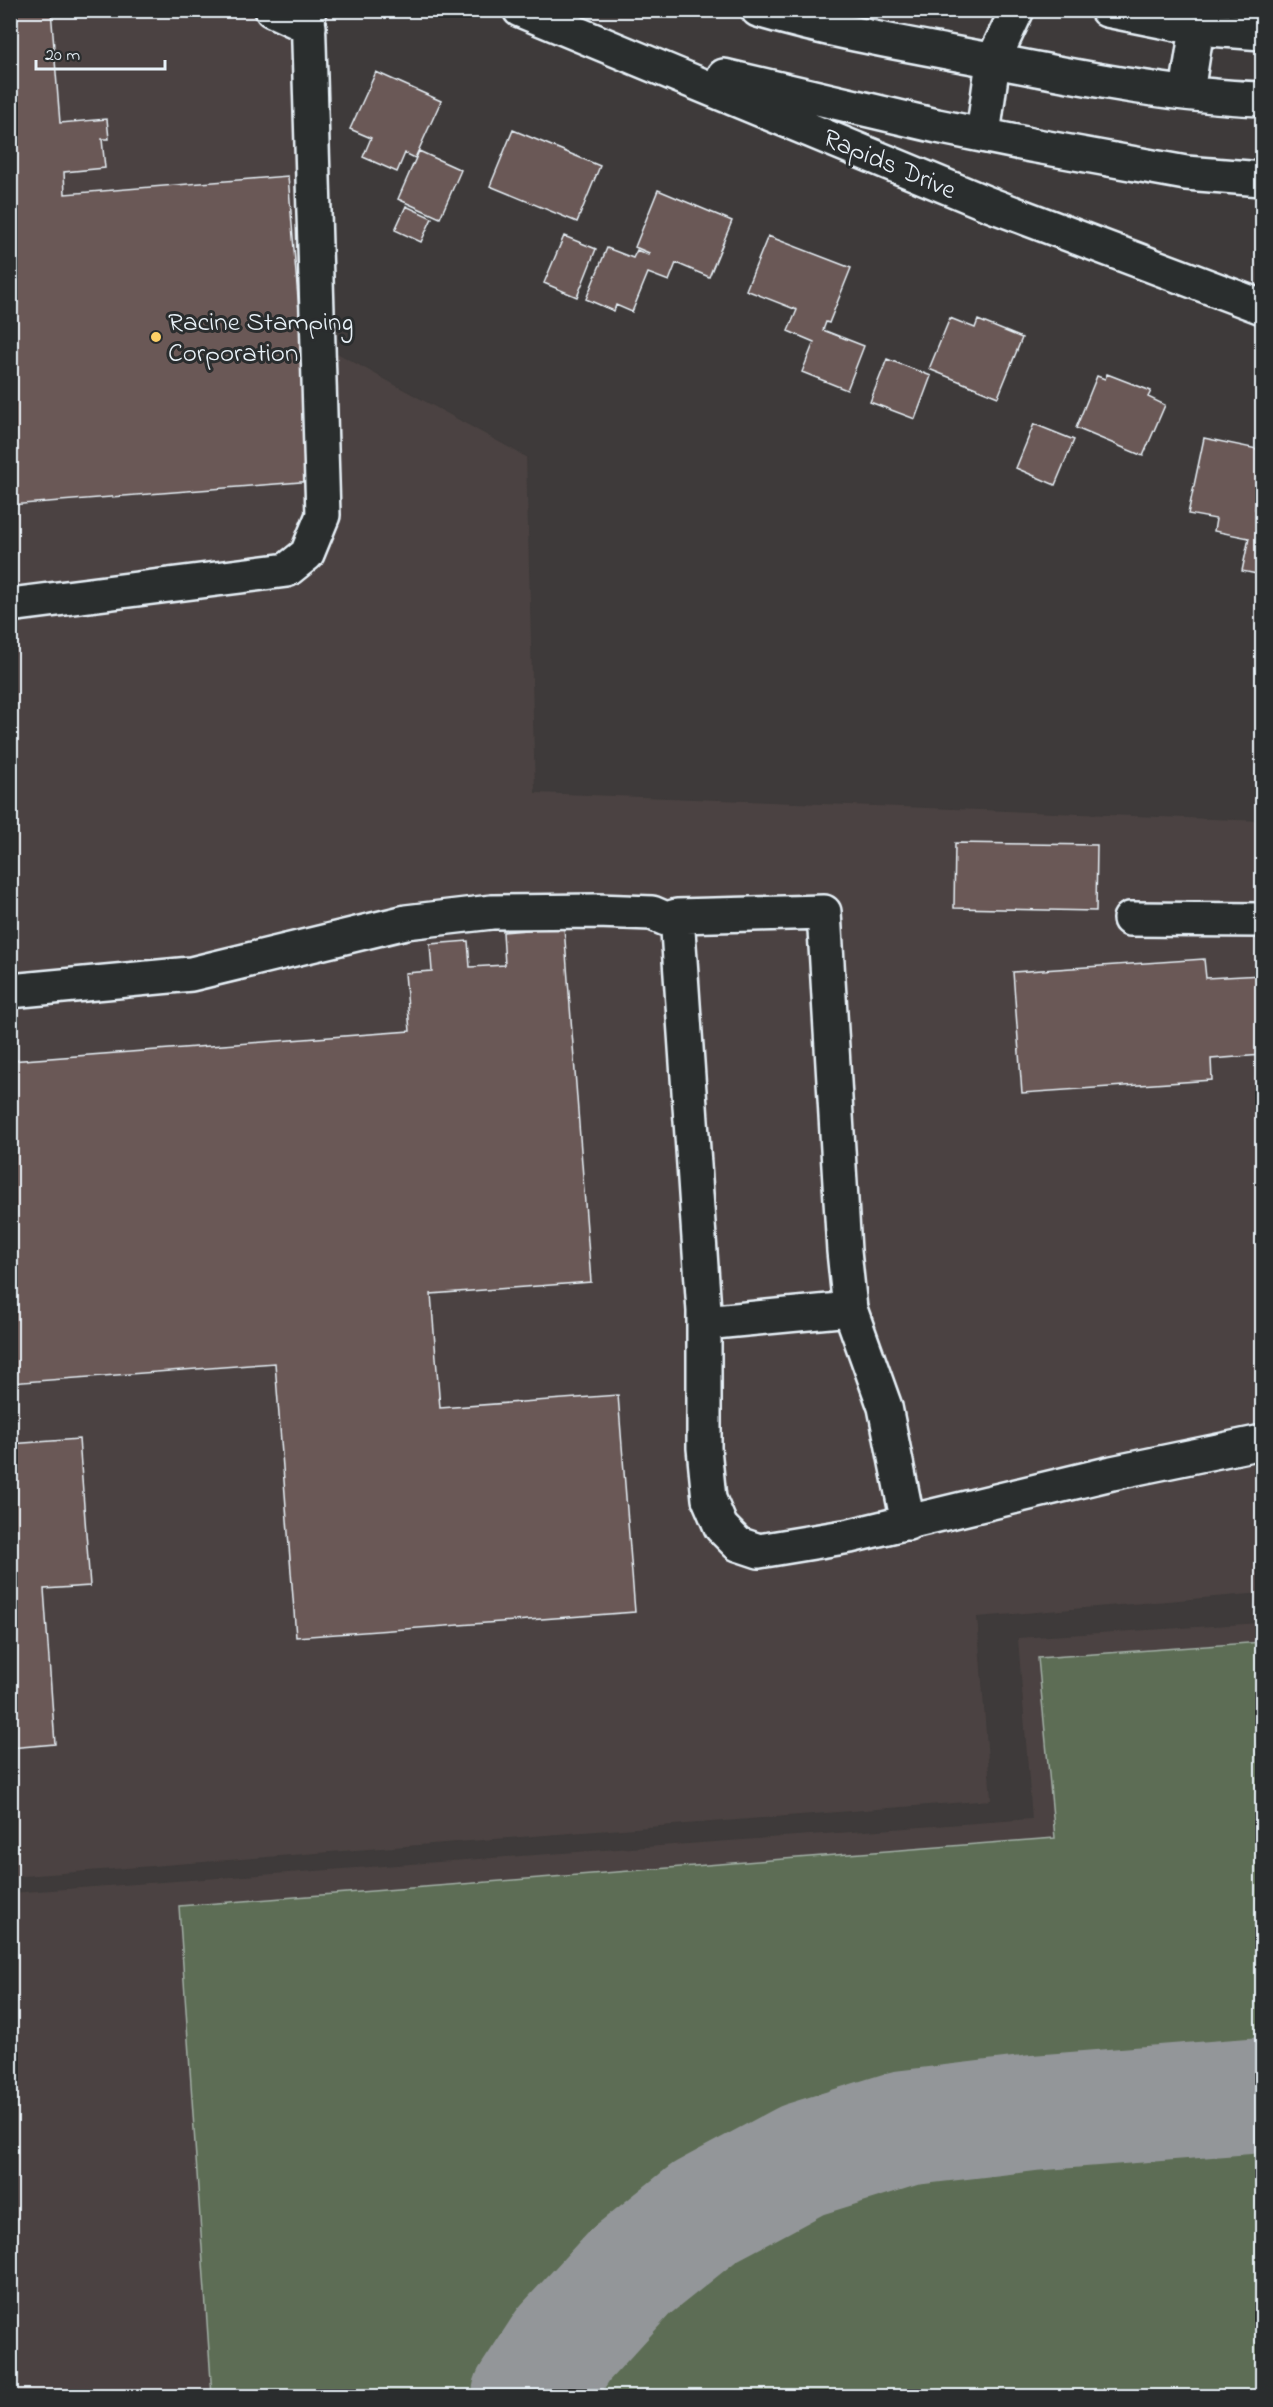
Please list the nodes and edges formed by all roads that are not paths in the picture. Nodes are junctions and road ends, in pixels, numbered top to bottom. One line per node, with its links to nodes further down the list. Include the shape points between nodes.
1 (272, 10): 6 (street)
2 (520, 10): 9 (street, Rapids Drive)
3 (1017, 10): 10 (street)
4 (1107, 10): 7 (street)
5 (765, 11): 10 (street, via 811,26)
6 (308, 19): 16 (street, via 323,515 307,554 287,570)
7 (1197, 28): 8 (street); 11 (street)
8 (1263, 33)
9 (618, 49): 13 (street); 15 (street, Rapids Drive, via 986,203)
10 (993, 61): 11 (street, via 1085,79); 13 (street)
11 (1186, 92): 12 (street)
12 (1263, 99)
13 (983, 135): 14 (street, via 1186,173)
14 (1263, 179)
15 (1263, 307)
16 (10, 605)
17 (677, 916): 20 (street, via 666,919 652,913 597,911 492,912 406,922 191,974); 21 (street, via 824,912); 22 (street)
18 (1130, 919): 19 (street)
19 (1263, 920)
20 (10, 991)
21 (850, 1309): 22 (street); 24 (street, via 885,1407)
22 (704, 1323): 24 (street, via 704,1448 709,1499 721,1527 738,1544 759,1551)
23 (1263, 1442): 24 (street, via 1112,1473)
24 (908, 1523)

